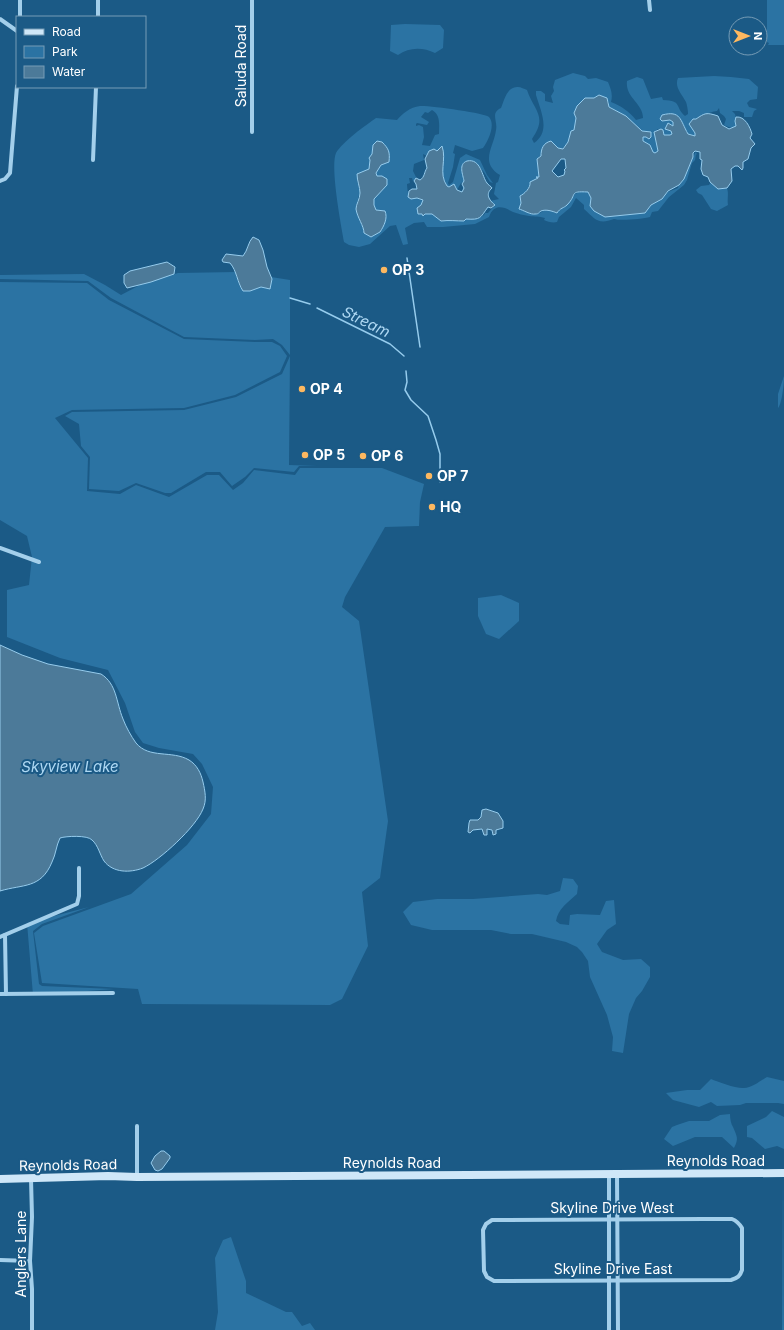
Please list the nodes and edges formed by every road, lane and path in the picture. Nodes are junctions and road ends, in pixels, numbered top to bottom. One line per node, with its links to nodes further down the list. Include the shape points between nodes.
1 (20, 0): 6 (street)
2 (98, 0): 7 (street)
3 (252, 0): 12 (street, Saluda Road)
4 (649, 0): 5 (street)
5 (650, 10)
6 (20, 16)
7 (98, 16)
8 (0, 19): 9 (street)
9 (16, 30)
10 (17, 88): 14 (street, via 10,173 8,177)
11 (96, 88): 13 (street)
12 (252, 132)
13 (93, 160)
14 (0, 180)
15 (0, 548): 16 (street)
16 (39, 562)
17 (79, 868): 18 (street, via 77,904)
18 (2, 936): 21 (street)
19 (113, 993): 21 (street)
20 (0, 994): 21 (street)
21 (6, 994)
22 (137, 1126): 26 (street)
23 (784, 1173): 25 (street, Reynolds Road)
24 (609, 1174): 25 (street, Reynolds Road); 26 (street, Reynolds Road); 29 (street)
25 (618, 1174): 30 (street)
26 (137, 1177): 27 (street, Reynolds Road)
27 (31, 1178): 28 (street, Reynolds Road); 34 (street, Anglers Lane)
28 (0, 1179)
29 (609, 1219): 30 (street, Skyline Drive West); 32 (street, Skyline Drive West, via 492,1220 483,1230); 35 (street)
30 (618, 1219): 31 (street, Skyline Drive West, via 736,1220 742,1228); 36 (street)
31 (742, 1252): 36 (street, Skyline Drive East, via 742,1270 740,1275 732,1280)
32 (484, 1253): 35 (street, Skyline Drive East, via 485,1274 494,1281)
33 (0, 1260): 34 (street)
34 (30, 1260): 37 (street, Anglers Lane)
35 (610, 1280): 36 (street, Skyline Drive East); 38 (street)
36 (618, 1280): 39 (street)
37 (32, 1330)
38 (609, 1330)
39 (618, 1330)

